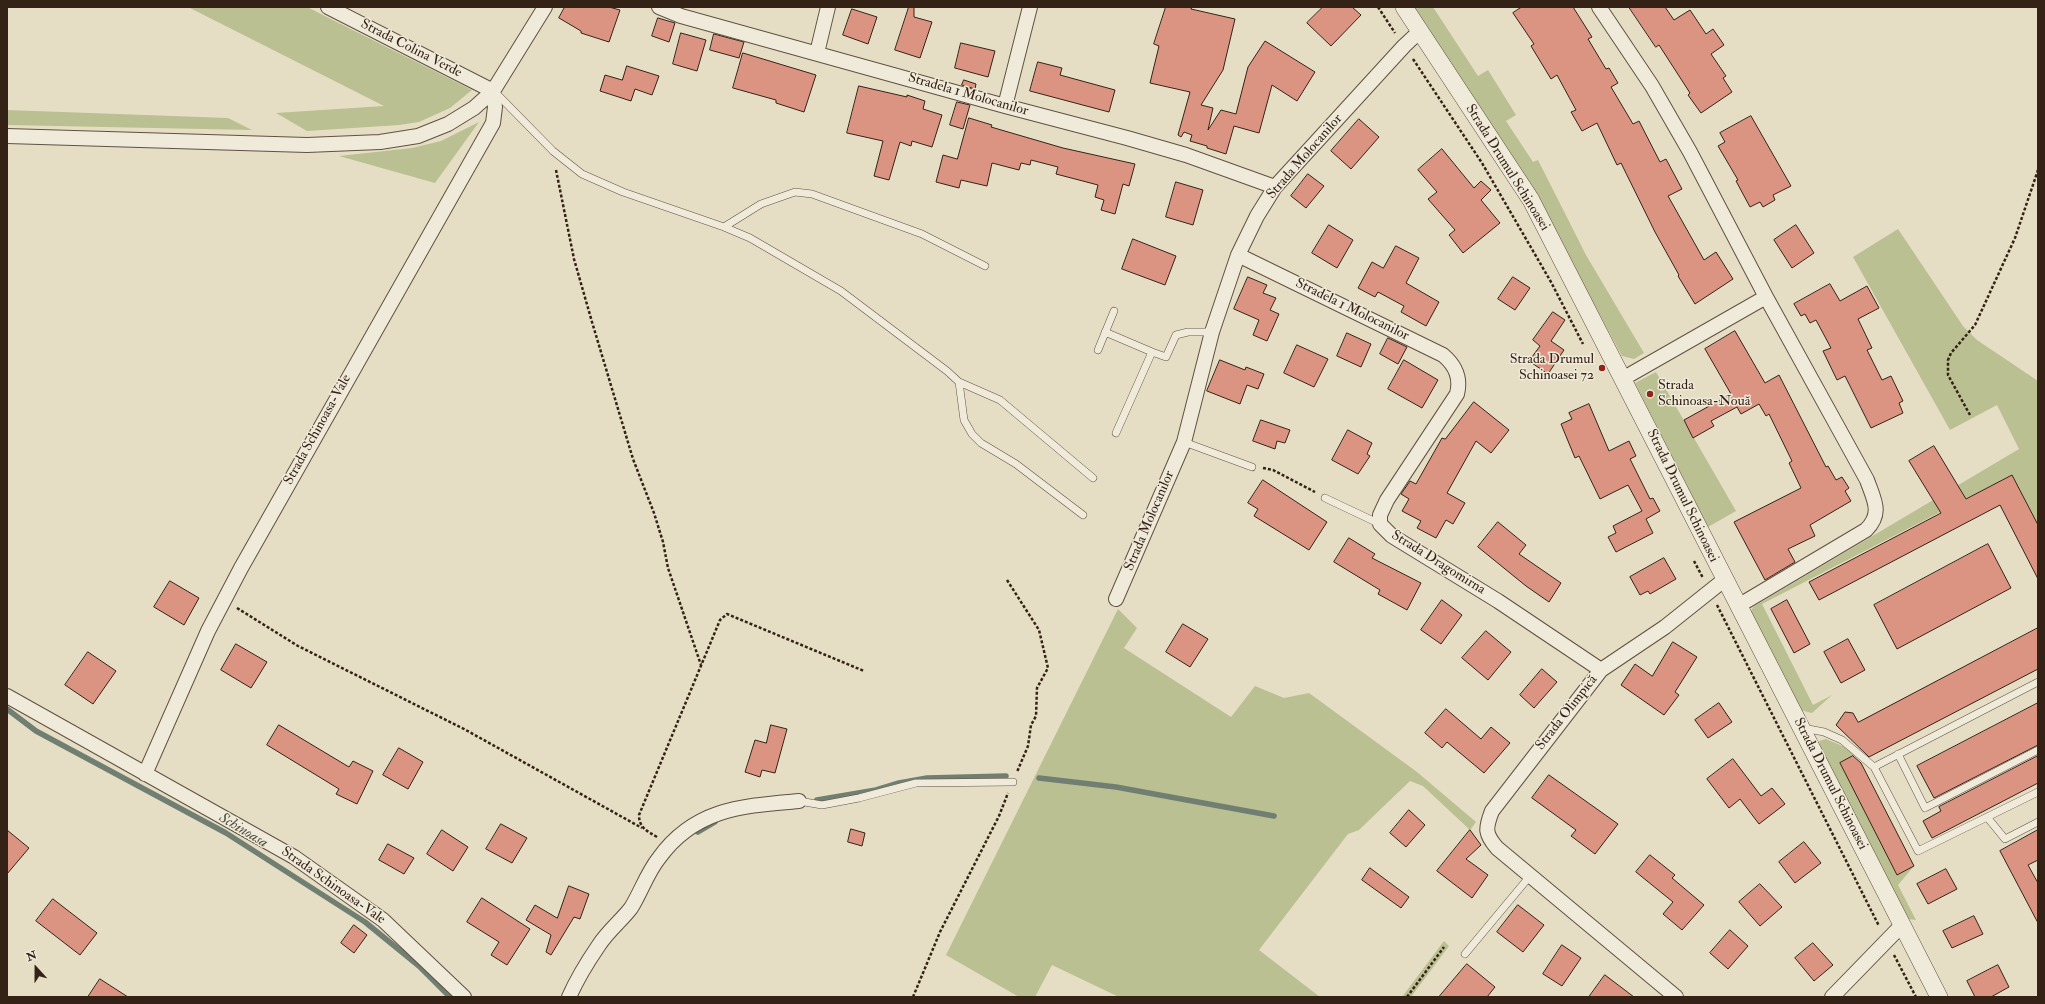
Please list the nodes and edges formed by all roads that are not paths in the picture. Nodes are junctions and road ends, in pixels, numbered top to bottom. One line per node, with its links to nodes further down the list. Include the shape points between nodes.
1 (328, 7): 10 (street, Strada Colina Verde)
2 (545, 7): 10 (street)
3 (659, 7): 9 (street, Stradela 1 Molocanilor, via 682,16)
4 (828, 7): 9 (street)
5 (1030, 7): 11 (street)
6 (1404, 7): 8 (street, Strada Drumul Schinoasei)
7 (1599, 7): 17 (street, via 1652,86 1690,152)
8 (1420, 31): 13 (street, Strada Molocanilor); 24 (street, Strada Drumul Schinoasei, via 1530,200)
9 (817, 52): 11 (street, Stradela 1 Molocanilor)
10 (494, 91): 12 (street, via 474,108 448,124 418,136 380,142 307,145); 14 (lane, via 553,151 582,174 623,192); 43 (street, Strada Schinoasa-Vale, via 493,123 224,600)
11 (1005, 106): 13 (street, Stradela 1 Molocanilor, via 1178,153)
12 (7, 136)
13 (1275, 187): 15 (street, Strada Molocanilor)
14 (724, 227): 16 (lane, via 761,204 795,192 812,194 922,234); 25 (lane, via 750,238 841,291)
15 (1238, 255): 20 (street, Strada Molocanilor); 23 (street, Stradela 1 Molocanilor, via 1443,355 1450,361)
16 (985, 266)
17 (1766, 297): 24 (street); 35 (street, via 1867,480 1875,502 1876,514 1874,523 1866,530)
18 (1114, 311): 19 (lane)
19 (1105, 332): 21 (lane); 22 (lane)
20 (1212, 332): 22 (lane, via 1176,335 1166,358); 27 (street, Strada Molocanilor)
21 (1098, 350)
22 (1152, 352): 26 (lane)
23 (1457, 374): 32 (street, Strada Dragomirna, via 1457,394 1387,500 1380,514)
24 (1624, 378): 33 (street, Strada Drumul Schinoasei)
25 (959, 382): 29 (lane, via 1000,400); 31 (lane, via 964,420 972,434)
26 (1116, 433)
27 (1184, 442): 28 (lane); 34 (street, Strada Molocanilor)
28 (1252, 467)
29 (1093, 478)
30 (1325, 498): 32 (lane)
31 (1083, 515)
32 (1380, 524): 36 (street, Strada Dragomirna, via 1392,536 1498,601)
33 (1724, 580): 35 (street, Strada Drumul Schinoasei); 36 (street, Strada Olimpică, via 1665,627)
34 (1116, 599)
35 (1738, 606): 39 (street, Strada Drumul Schinoasei)
36 (1601, 670): 49 (street, Strada Olimpică, via 1492,811 1487,822 1486,831 1489,839)
37 (2038, 682): 41 (lane)
38 (7, 696): 43 (street, Strada Schinoasa-Vale)
39 (1801, 728): 42 (lane, via 1824,732 1842,740); 50 (street, Strada Drumul Schinoasei)
40 (2038, 750): 41 (lane, via 1926,808)
41 (1898, 754): 42 (lane)
42 (1874, 767): 47 (lane, via 1918,851)
43 (145, 774): 52 (street, Strada Schinoasa-Vale, via 294,856 383,920)
44 (1012, 782): 46 (lane, via 916,783 822,805)
45 (2038, 792): 47 (lane)
46 (799, 800): 53 (street, via 729,809 691,826 669,844 621,922 599,944)
47 (1987, 817): 48 (lane, via 2005,839)
48 (2038, 822)
49 (1530, 876): 51 (lane); 54 (street, Strada Olimpică)
50 (1902, 925): 55 (street); 56 (street, Strada Drumul Schinoasei)
51 (1465, 954)
52 (464, 997)
53 (569, 997)
54 (1676, 997)
55 (1832, 997)
56 (1939, 997)

